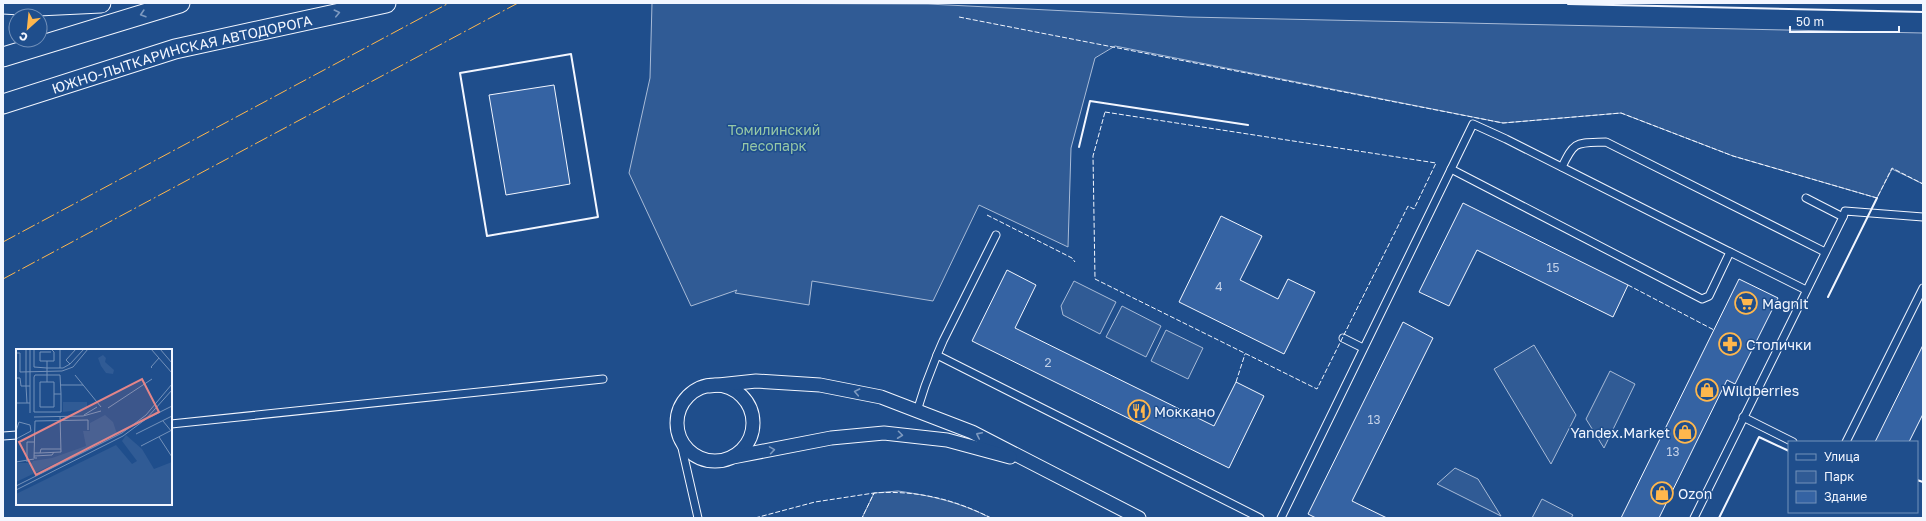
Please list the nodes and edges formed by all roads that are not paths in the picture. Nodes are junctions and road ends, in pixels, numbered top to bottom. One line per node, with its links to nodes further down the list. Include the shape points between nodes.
1 (100, 3): 4 (main road, via 38,6)
2 (180, 3): 5 (main road, one-way to 5)
3 (386, 3): 6 (main road, ЮЖНО-ЛЫТКАРИНСКАЯ АВТОДОРОГА, one-way to 3, via 175,49)
4 (3, 4)
5 (3, 57)
6 (3, 104)
7 (1562, 167): 8 (lane, via 1473,124); 13 (lane); 14 (lane, via 1571,148 1582,143 1606,142)
8 (1451, 169): 13 (lane, via 1702,299 1709,296); 18 (lane)
9 (1806, 198): 10 (lane)
10 (1842, 217): 11 (lane, via 1845,211); 14 (lane)
11 (1923, 218)
12 (996, 235): 19 (lane)
13 (1730, 252): 16 (lane)
14 (1825, 252): 16 (lane)
15 (1923, 288): 29 (lane)
16 (1806, 290): 23 (lane)
17 (1343, 338): 18 (lane)
18 (1363, 348): 35 (lane)
19 (937, 356): 22 (lane); 34 (lane)
20 (602, 379): 24 (lane)
21 (709, 386): 22 (street, one-way to 21, via 881,397 820,385 756,381); 26 (street, via 697,390 687,398 680,409 677,422); 30 (street, via 723,386 735,391 750,407 753,428 750,439)
22 (917, 411): 31 (street, one-way to 22, via 972,432)
23 (1743, 417): 28 (lane); 36 (lane)
24 (172, 424)
25 (16, 435): 27 (lane)
26 (679, 435): 30 (street, via 695,456 721,461); 32 (lane)
27 (3, 436)
28 (1791, 441)
29 (1846, 441)
30 (733, 457): 31 (street, one-way to 31, via 831,438 884,433 947,440)
31 (1026, 461): 33 (street)
32 (698, 518)
33 (1139, 518)
34 (1260, 518)
35 (1281, 518)
36 (1694, 518)

